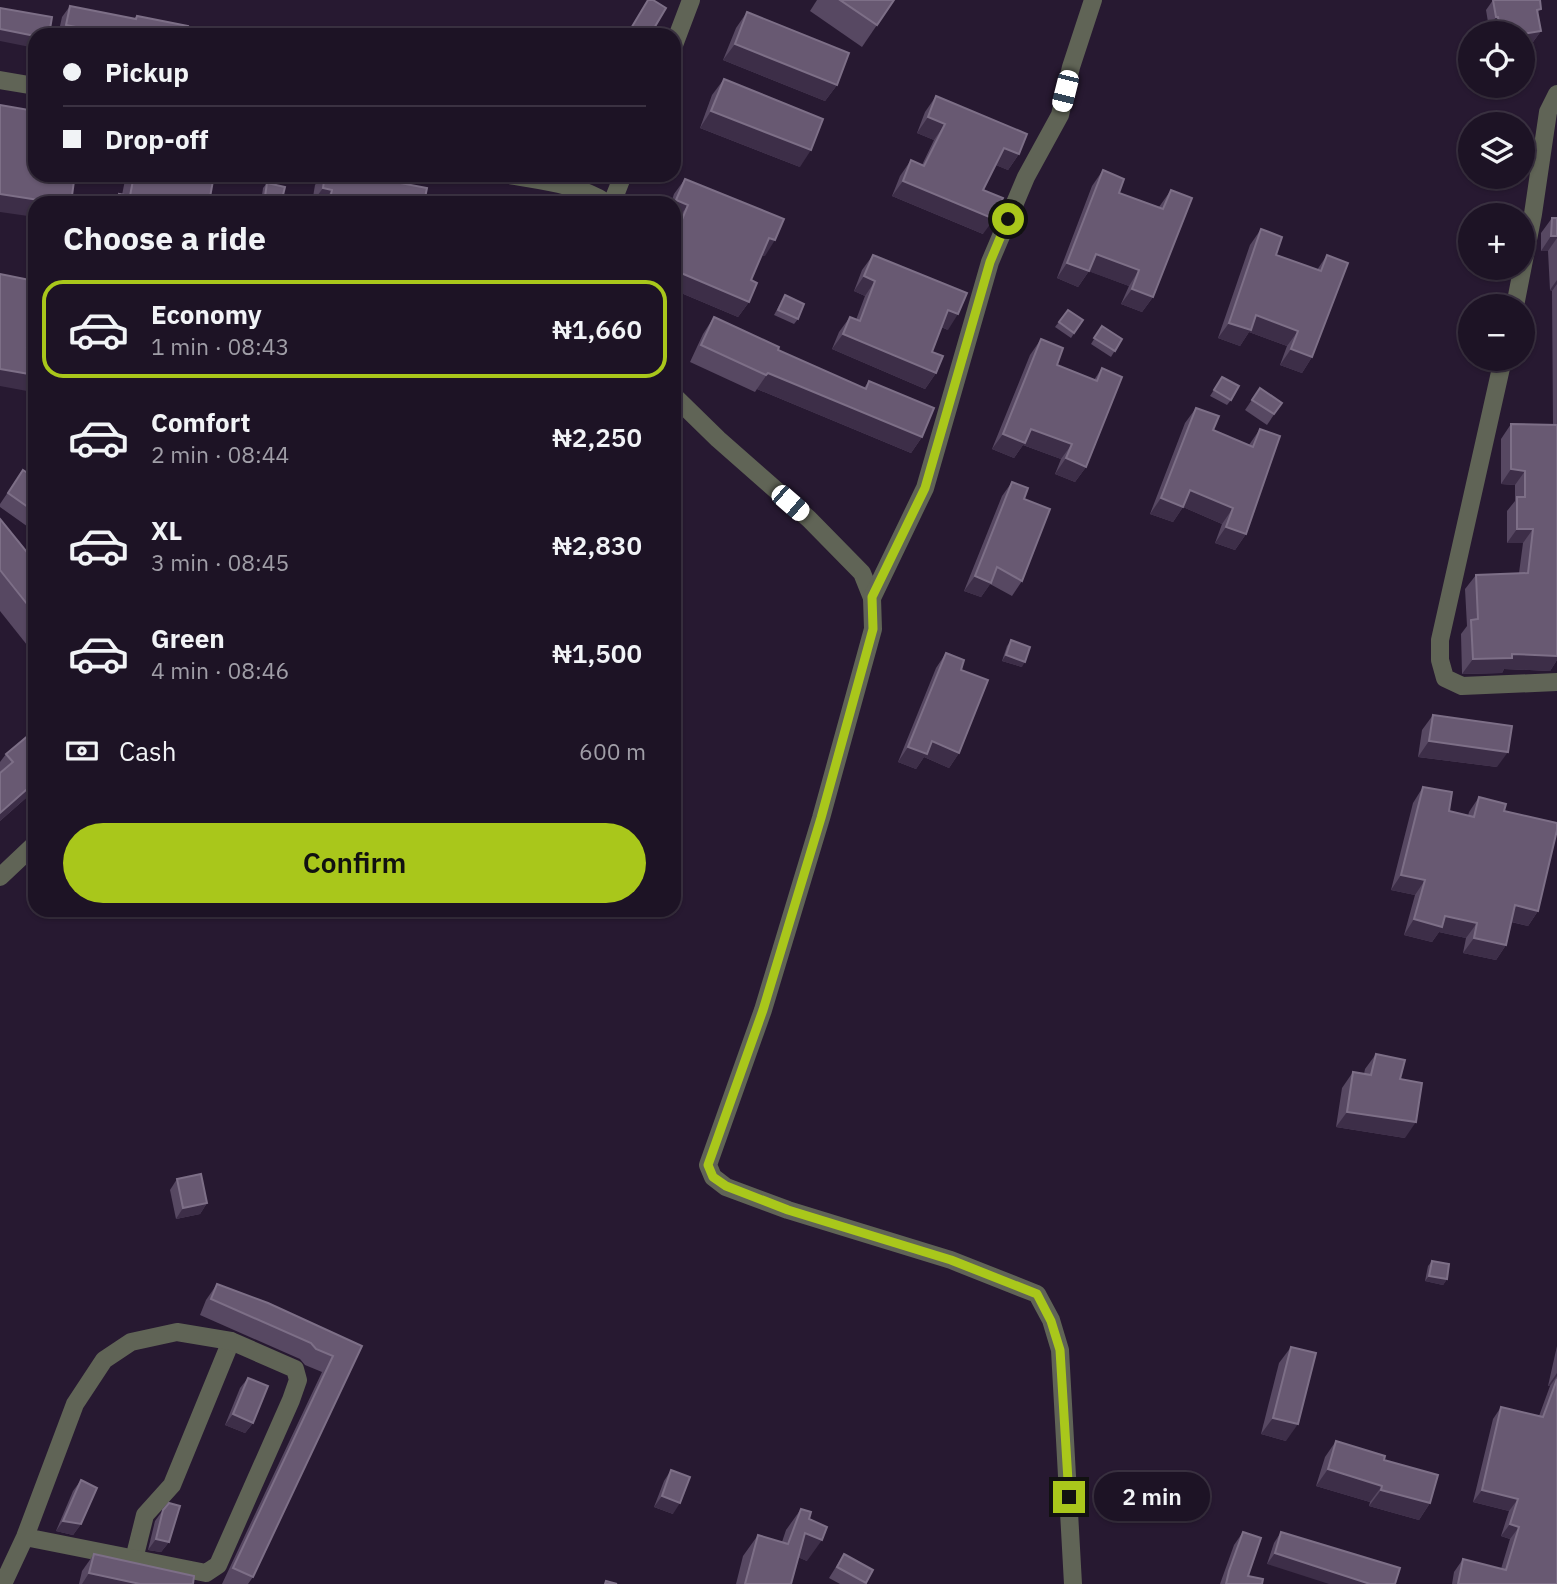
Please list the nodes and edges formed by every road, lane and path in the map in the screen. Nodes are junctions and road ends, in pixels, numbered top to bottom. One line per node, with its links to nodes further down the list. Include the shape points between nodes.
1 (691, 0): 3 (street)
2 (1093, 0): 12 (street, via 1060,115 1026,177 990,262 925,488)
3 (680, 28)
4 (0, 80): 5 (street)
5 (28, 85)
6 (1557, 94): 9 (street, via 1548,112)
7 (548, 182): 8 (street)
8 (596, 196)
9 (1517, 294)
10 (1500, 371): 13 (street, via 1440,640 1440,660 1445,678 1462,686)
11 (681, 403): 12 (street, via 809,519 862,573)
12 (872, 597): 20 (street, via 873,629 821,818 763,1010 708,1165 713,1177 726,1186 951,1260 1037,1294 1060,1350)
13 (1557, 682)
14 (28, 851): 15 (street)
15 (0, 877)
16 (231, 1341): 17 (street, via 177,1332 131,1342 104,1360 75,1404); 18 (street, via 172,1485 145,1515); 18 (street, via 295,1368 298,1380 218,1565 206,1573)
17 (26, 1537): 18 (street); 19 (street)
18 (134, 1559)
19 (3, 1584)
20 (1073, 1584)

